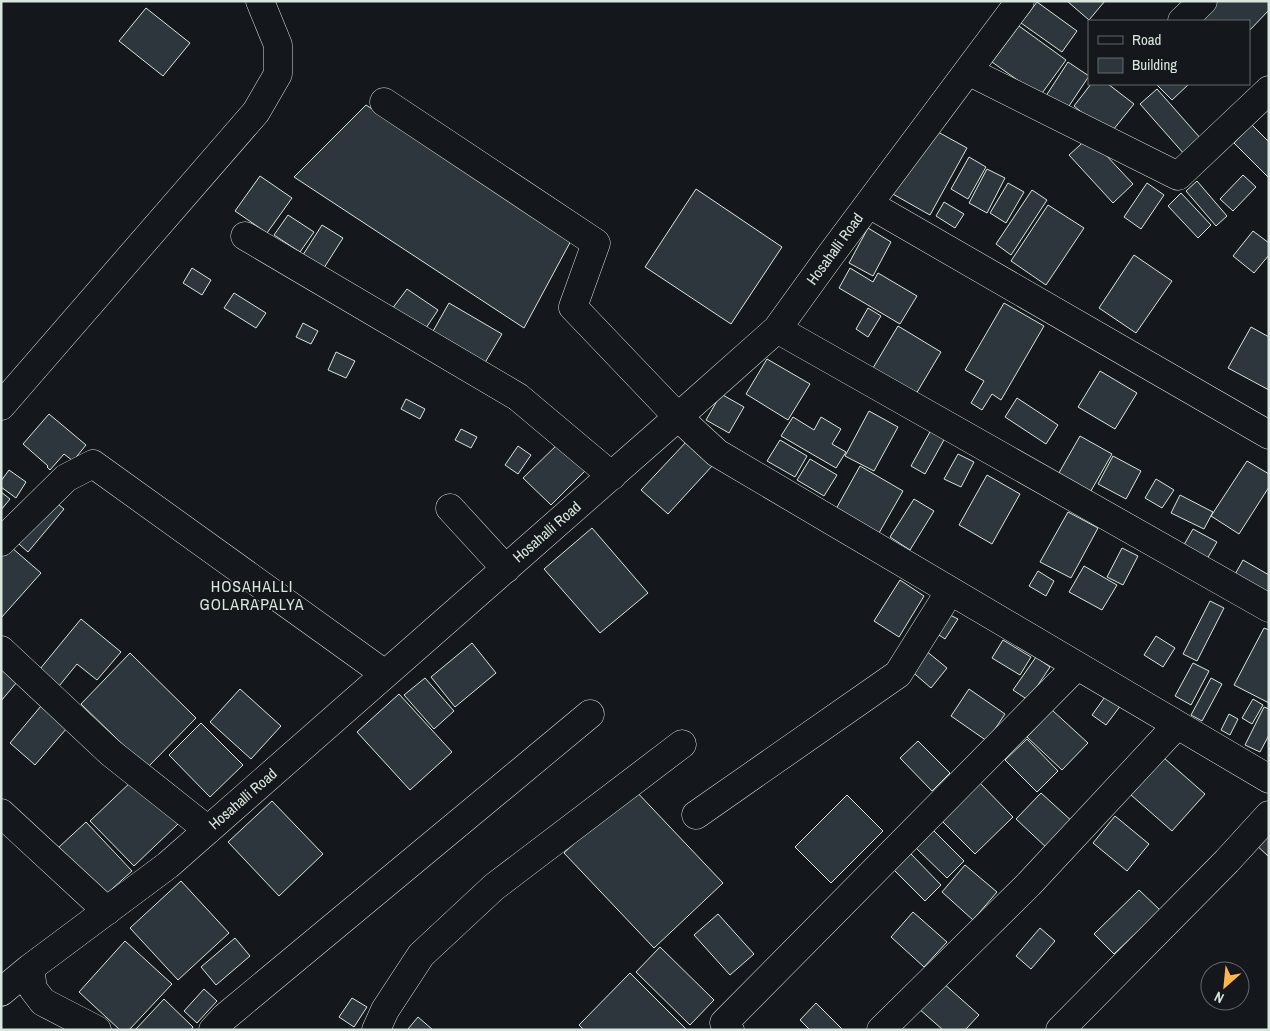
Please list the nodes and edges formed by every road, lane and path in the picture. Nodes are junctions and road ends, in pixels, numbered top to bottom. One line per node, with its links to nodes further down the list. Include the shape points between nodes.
1 (260, 1): 11 (street, via 278,45 278,74 256,112)
2 (1020, 1): 5 (street, Hosahalli Road)
3 (1203, 1): 4 (street)
4 (1183, 20)
5 (968, 71): 6 (street, via 1178,176); 8 (street, Hosahalli Road)
6 (1269, 90)
7 (384, 102): 12 (street, via 596,243 572,307)
8 (868, 204): 10 (street, Hosahalli Road); 13 (street)
9 (245, 236): 14 (street, via 518,397)
10 (777, 329): 12 (street, Hosahalli Road); 19 (street)
11 (1, 406)
12 (678, 417): 14 (street, Hosahalli Road); 18 (street, via 717,453)
13 (1269, 435)
14 (612, 476): 17 (street, Hosahalli Road)
15 (450, 508): 17 (street)
16 (1, 542): 22 (street, via 66,478 93,464)
17 (506, 569): 22 (street, Hosahalli Road)
18 (950, 591): 21 (street); 28 (street, via 898,674)
19 (1269, 608)
20 (1, 650): 30 (street, via 111,753)
21 (1077, 666): 24 (street); 35 (street)
22 (385, 674): 30 (street, Hosahalli Road)
23 (590, 714): 37 (street)
24 (1177, 725): 26 (street); 39 (street, via 1029,884)
25 (682, 744): 38 (street, via 494,887 420,955)
26 (1269, 779)
27 (1, 813): 31 (street)
28 (696, 815)
29 (1269, 815): 40 (street)
30 (208, 830): 31 (street, Hosahalli Road)
31 (107, 911): 32 (street, Hosahalli Road)
32 (30, 968): 33 (street, Hosahalli Road); 34 (street, via 33,989)
33 (1, 992)
34 (55, 1020): 36 (street)
35 (725, 1028)
36 (97, 1030)
37 (213, 1030)
38 (376, 1030)
39 (881, 1030)
40 (1060, 1030)

